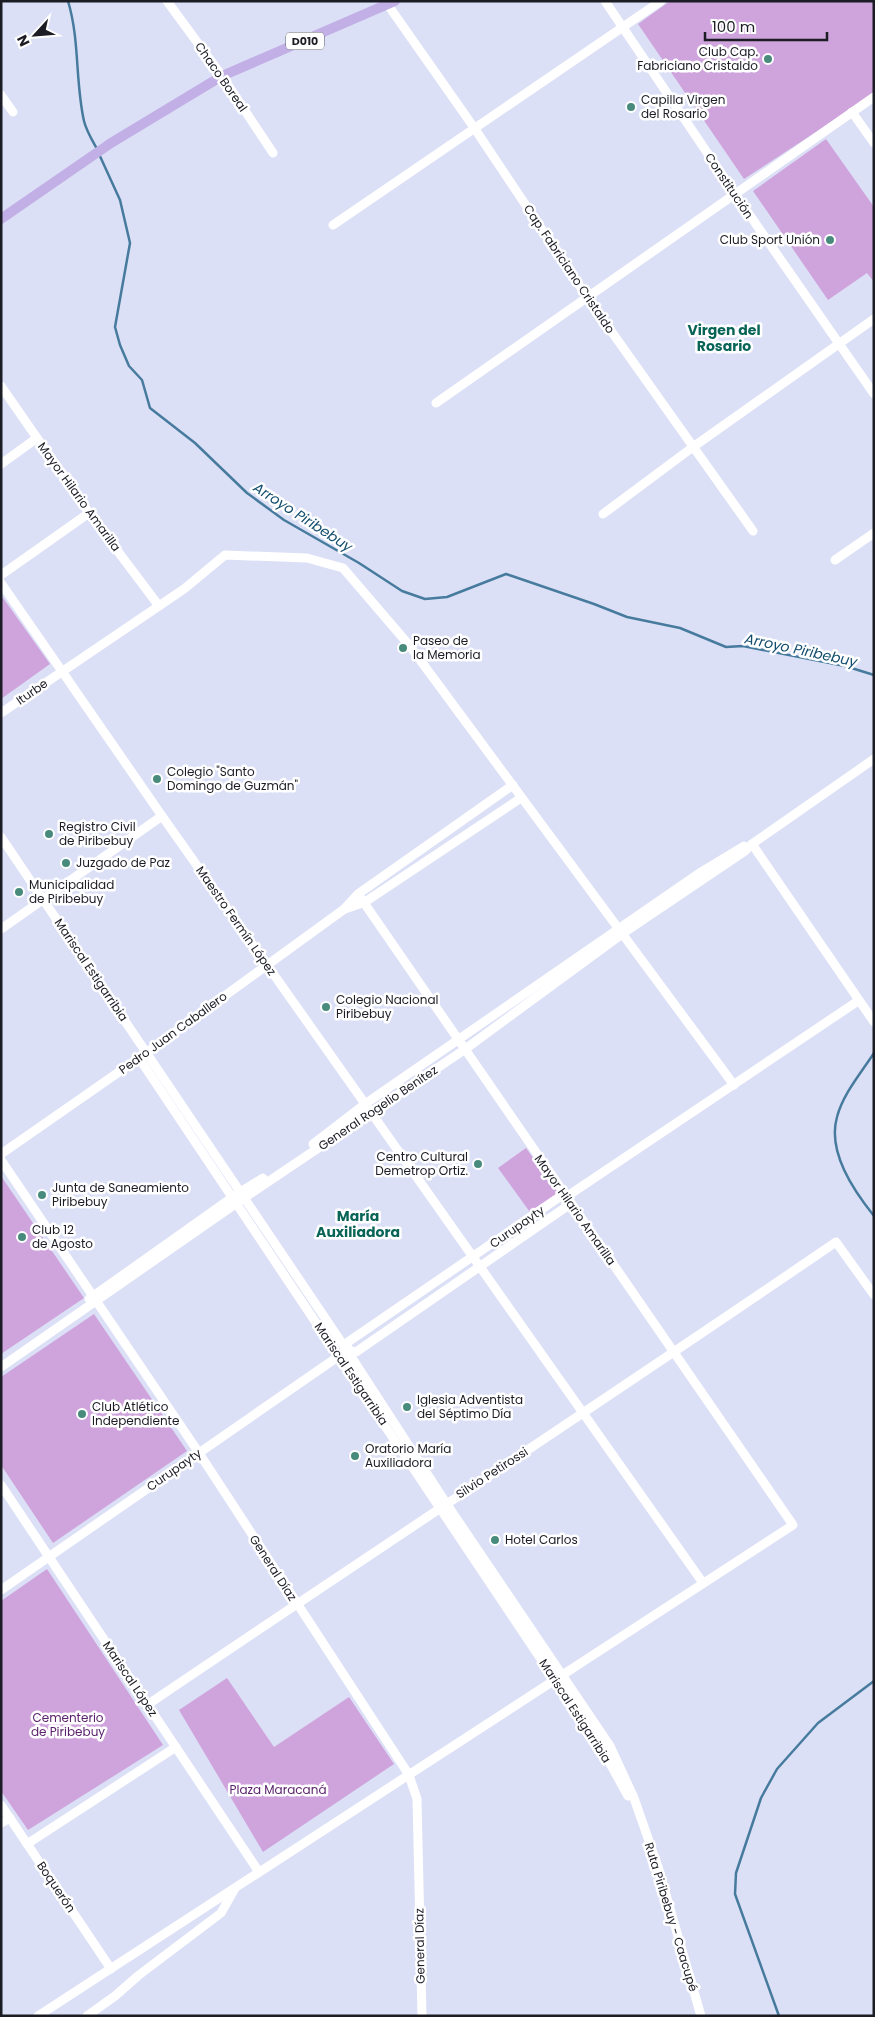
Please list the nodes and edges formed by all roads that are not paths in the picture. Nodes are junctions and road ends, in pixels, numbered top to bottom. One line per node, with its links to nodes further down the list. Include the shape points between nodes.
1 (167, 1): 6 (street, Chaco Boreal)
2 (604, 1): 5 (street, Constitución)
3 (661, 1): 5 (street)
4 (389, 3): 6 (main road, D010); 11 (street, Cap. Fabriciano Cristaldo)
5 (622, 28): 11 (street); 14 (street, Constitución)
6 (222, 76): 13 (street, Chaco Boreal); 15 (main road, D010, via 111,143)
7 (1, 95): 9 (street)
8 (874, 97): 10 (street)
9 (13, 112)
10 (852, 112): 12 (street); 14 (street)
11 (475, 129): 16 (street); 17 (street, Cap. Fabriciano Cristaldo)
12 (874, 143)
13 (273, 153)
14 (735, 194): 17 (street); 19 (street, Constitución)
15 (1, 219)
16 (333, 225)
17 (587, 297): 22 (street); 24 (street, Cap. Fabriciano Cristaldo)
18 (874, 319): 19 (street)
19 (839, 344): 21 (street, Constitución); 24 (street)
20 (1, 386): 23 (street, Mayor Hilario Amarilla)
21 (874, 394)
22 (436, 403)
23 (37, 438): 25 (street); 26 (street, Mayor Hilario Amarilla)
24 (694, 447): 27 (street); 28 (street, Cap. Fabriciano Cristaldo)
25 (1, 464)
26 (89, 513): 31 (street); 33 (street, Mayor Hilario Amarilla)
27 (603, 514)
28 (753, 531)
29 (874, 534): 30 (street)
30 (835, 560)
31 (1, 575)
32 (1, 583): 34 (street, Maestro Fermín López)
33 (159, 606): 34 (street, Iturbe); 37 (street, Iturbe, via 225,555 307,558 343,568 409,645)
34 (62, 670): 35 (street, Iturbe); 39 (street, Maestro Fermín López)
35 (1, 713)
36 (874, 759): 41 (street, General Rogelio Benítez)
37 (512, 786): 38 (street, Iturbe); 42 (street)
38 (521, 798): 44 (street); 47 (street, Iturbe)
39 (162, 816): 43 (street); 48 (street, Maestro Fermín López)
40 (1, 837): 43 (street, Mariscal Estigarribia)
41 (752, 844): 47 (street, General Rogelio Benítez); 49 (street)
42 (358, 894): 44 (street, Mayor Hilario Amarilla); 45 (street)
43 (44, 900): 46 (street); 53 (street, Mariscal Estigarribia)
44 (365, 902): 45 (street); 51 (street, Mayor Hilario Amarilla)
45 (342, 910): 48 (street, Pedro Juan Caballero)
46 (1, 929)
47 (621, 932): 51 (street, General Rogelio Benítez); 52 (street, General Rogelio Benítez); 54 (street, Iturbe)
48 (268, 965): 53 (street, Pedro Juan Caballero); 55 (street, Maestro Fermín López)
49 (858, 1001): 50 (street); 54 (street)
50 (874, 1022)
51 (458, 1041): 52 (street, Mayor Hilario Amarilla); 55 (street, General Rogelio Benítez)
52 (464, 1050): 55 (street, General Rogelio Benítez); 59 (street, Mayor Hilario Amarilla)
53 (143, 1056): 56 (street, Pedro Juan Caballero); 58 (street); 60 (street, Mariscal Estigarribia)
54 (734, 1086): 59 (street)
55 (367, 1108): 58 (street, General Rogelio Benítez); 61 (street, Maestro Fermín López)
56 (1, 1154)
57 (1, 1160): 64 (street, General Díaz)
58 (242, 1195): 60 (street, General Rogelio Benítez); 65 (street)
59 (566, 1197): 61 (street, Curupayty, via 558,1198); 62 (street, Curupayty, via 566,1207); 66 (street, Mayor Hilario Amarilla)
60 (234, 1201): 64 (street, General Rogelio Benítez); 65 (street, Mariscal Estigarribia)
61 (473, 1258): 62 (street, Maestro Fermín López); 65 (street, Curupayty, via 348,1342)
62 (479, 1267): 65 (street, Curupayty, via 356,1352); 69 (street, Maestro Fermín López)
63 (874, 1295): 66 (street, Silvio Petirossi, via 836,1242)
64 (94, 1299): 67 (street, General Rogelio Benítez); 68 (street, General Rogelio Benítez); 70 (street, General Díaz)
65 (343, 1353): 70 (street, Curupayty); 72 (street, Ruta Piribebuy - Caacupé)
66 (674, 1353): 69 (street, Silvio Petirossi); 74 (street, Mayor Hilario Amarilla, via 793,1525)
67 (1, 1360)
68 (1, 1367)
69 (582, 1413): 72 (street, Silvio Petirossi); 74 (street, Maestro Fermín López)
70 (199, 1453): 73 (street, Curupayty); 76 (street, General Díaz)
71 (1, 1485): 73 (street, Mariscal López)
72 (443, 1505): 76 (street, Silvio Petirossi); 77 (street, Ruta Piribebuy - Caacupé)
73 (49, 1557): 75 (street, Curupayty); 78 (street, Mariscal López)
74 (703, 1583): 77 (street)
75 (1, 1590)
76 (296, 1604): 78 (street, Silvio Petirossi); 80 (street, General Díaz)
77 (558, 1677): 80 (street); 91 (street, Ruta Piribebuy - Caacupé, via 610,1746 626,1778 658,1867)
78 (147, 1705): 79 (street, Mariscal López)
79 (176, 1747): 84 (street); 85 (street, Mariscal López)
80 (409, 1775): 85 (street); 90 (street, General Díaz, via 417,1798)
81 (1, 1805): 82 (street, Boquerón)
82 (10, 1818): 83 (street); 84 (street, Boquerón)
83 (1, 1823)
84 (27, 1844): 87 (street, Boquerón)
85 (259, 1872): 86 (street)
86 (236, 1888): 87 (street); 89 (street, via 220,1913)
87 (111, 1968): 88 (street)
88 (38, 2016)
89 (88, 2016)
90 (422, 2016)
91 (701, 2016)

